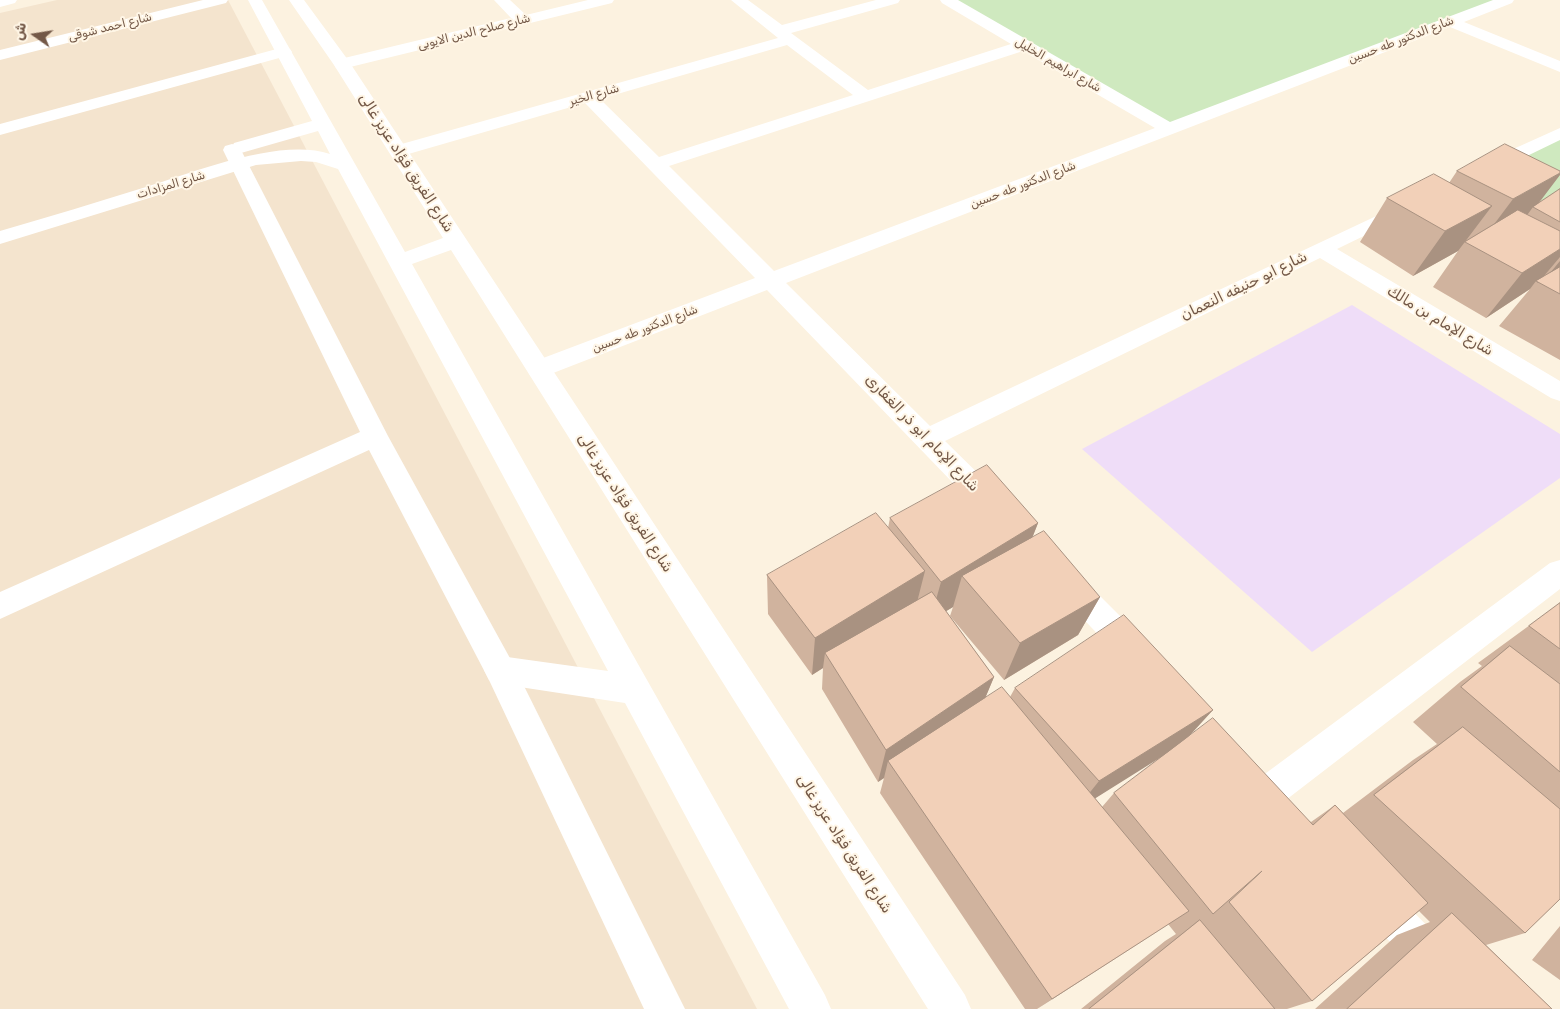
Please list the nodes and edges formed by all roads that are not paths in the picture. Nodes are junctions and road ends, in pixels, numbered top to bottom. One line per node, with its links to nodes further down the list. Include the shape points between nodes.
1 (10, 0): 11 (street)
2 (221, 0): 17 (street, شارع احمد شوقى)
3 (255, 0): 16 (street)
4 (296, 0): 18 (street, شارع الفريق فؤاد عزيز غالى)
5 (501, 0): 12 (street)
6 (607, 0): 12 (street, شارع صلاح الدين الايوبى)
7 (738, 0): 14 (street)
8 (893, 0): 14 (street, شارع الخير)
9 (947, 0): 15 (street, شارع ابراهيم الخليل)
10 (1507, 0): 13 (street, شارع الدكتور طه حسين)
11 (0, 2)
12 (522, 20): 18 (street, شارع صلاح الدين الايوبى)
13 (1451, 22): 19 (street); 23 (street, شارع الدكتور طه حسين)
14 (785, 35): 20 (street, شارع الخير); 21 (street)
15 (1024, 45): 21 (street); 23 (street, شارع ابراهيم الخليل)
16 (284, 52): 22 (street); 24 (street)
17 (0, 55)
18 (342, 64): 26 (street, شارع الفريق فؤاد عزيز غالى)
19 (1560, 67)
20 (588, 96): 26 (street, شارع الخير); 28 (street, شارع الإمام ابو ذر الغفارى)
21 (865, 96): 28 (street)
22 (321, 124): 27 (street, شارع المزادات); 29 (street)
23 (1170, 129): 37 (street, شارع الدكتور طه حسين)
24 (0, 130)
25 (1560, 133): 30 (street)
26 (398, 151): 34 (street, شارع الفريق فؤاد عزيز غالى)
27 (236, 157): 29 (street, شارع المزادات, via 318,156); 32 (street, شارع المزادات); 33 (street, شارع المزادات); 40 (street)
28 (657, 164): 37 (street, شارع الإمام ابو ذر الغفارى)
29 (344, 165): 36 (street)
30 (1476, 182)
31 (1425, 199): 35 (street, شارع ابو حنيفه النعمان)
32 (0, 220)
33 (0, 238)
34 (456, 241): 36 (street); 38 (street, شارع الفريق فؤاد عزيز غالى)
35 (1321, 249): 39 (street, شارع الإمام بن مالك); 41 (street, شارع ابو حنيفه النعمان)
36 (398, 262): 48 (street)
37 (772, 281): 38 (street, شارع الدكتور طه حسين); 41 (street, شارع الإمام ابو ذر الغفارى)
38 (539, 369): 53 (street, شارع الفريق فؤاد عزيز غالى)
39 (1560, 392)
40 (374, 436): 45 (street); 46 (street)
41 (927, 438): 42 (street, شارع الإمام ابو ذر الغفارى)
42 (1010, 523)
43 (1051, 565): 47 (street)
44 (1560, 572): 49 (street)
45 (0, 606)
46 (500, 670): 48 (street); 51 (street)
47 (1154, 671)
48 (634, 690): 52 (street)
49 (1270, 791)
50 (1359, 883): 54 (street)
51 (665, 1009)
52 (811, 1009)
53 (951, 1009)
54 (1481, 1009)

